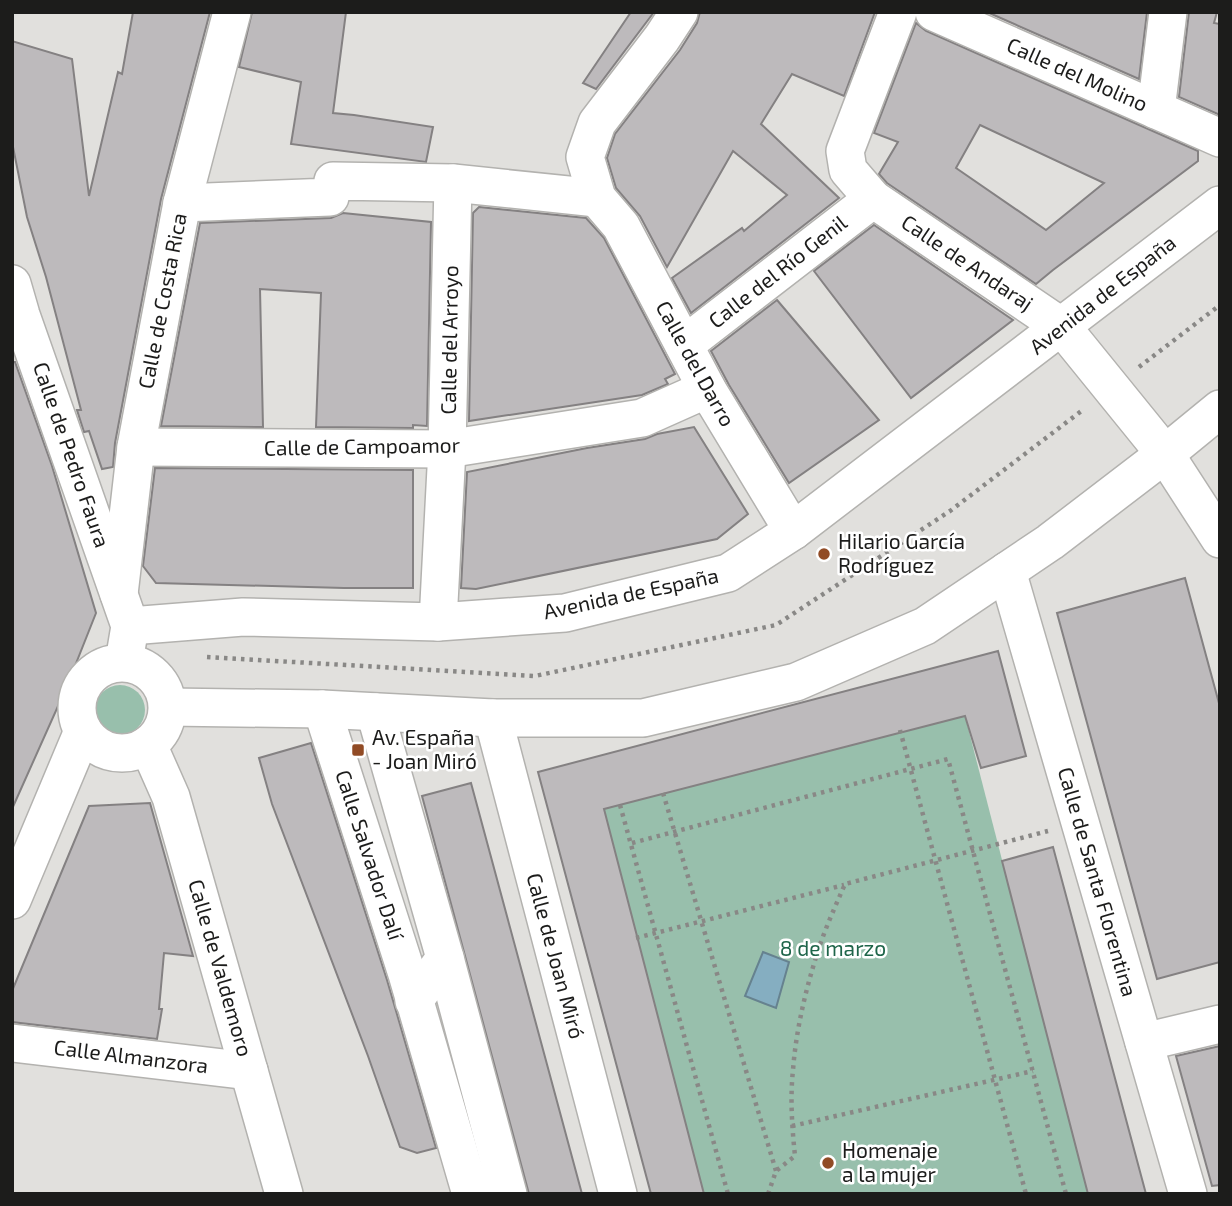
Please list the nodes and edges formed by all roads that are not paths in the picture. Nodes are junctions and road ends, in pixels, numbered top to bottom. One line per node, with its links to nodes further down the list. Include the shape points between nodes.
1 (232, 12): 11 (street, Calle de Costa Rica)
2 (679, 12): 9 (street, via 597,123 585,157)
3 (898, 12): 10 (street, Calle de Andaraj, via 845,151 848,170)
4 (934, 12): 6 (street, Calle del Molino)
5 (1168, 12): 6 (street)
6 (1156, 110): 7 (street, Calle del Molino)
7 (1220, 138)
8 (453, 183): 9 (street); 11 (street, via 333,181 330,197); 19 (street, Calle del Arroyo)
9 (597, 198): 15 (street, Calle del Darro, via 621,226)
10 (873, 199): 14 (street, Calle de Andaraj); 15 (street, Calle del Río Genil)
11 (182, 203): 18 (street, Calle de Costa Rica)
12 (1220, 205): 14 (street, Avenida de España)
13 (15, 305): 24 (street, Calle de Pedro Faura)
14 (1062, 327): 20 (street, Calle de Andaraj); 21 (street, Avenida de España)
15 (684, 345): 16 (street, Calle del Darro)
16 (707, 389): 19 (street, Calle de Campoamor, via 642,418); 21 (street, Calle del Darro)
17 (1220, 409): 20 (street)
18 (135, 447): 19 (street, Calle de Campoamor); 24 (street, Calle de Costa Rica)
19 (447, 449): 25 (street, Calle del Arroyo)
20 (1165, 454): 22 (street, Calle de Andaraj); 23 (street)
21 (793, 531): 25 (street, Avenida de España, via 728,573 565,613)
22 (1220, 539)
23 (1007, 571): 30 (street, via 925,626 796,682 643,718); 37 (street, Calle de Santa Florentina)
24 (125, 610): 25 (street, Avenida de España); 26 (street, Calle de Costa Rica)
25 (439, 622)
26 (124, 662): 27 (street, via 156,677); 31 (street, via 99,668 87,678 76,710)
27 (167, 707): 28 (street); 32 (street, via 161,732)
28 (322, 709): 29 (street); 35 (street, Calle Salvador Dalí)
29 (375, 712): 30 (street); 34 (street, Calle Salvador Dalí)
30 (493, 718): 43 (street, Calle de Joan Miró)
31 (83, 731): 32 (street, via 107,751 134,752); 33 (street)
32 (148, 745): 39 (street, Calle de Valdemoro, via 171,797)
33 (12, 900)
34 (445, 958): 35 (street); 42 (street, Calle Salvador Dalí)
35 (414, 1001): 40 (street, Calle Salvador Dalí)
36 (1220, 1024): 37 (street)
37 (1144, 1042): 44 (street, Calle de Santa Florentina)
38 (12, 1043): 39 (street, Calle Almanzora)
39 (249, 1071): 41 (street, Calle de Valdemoro)
40 (467, 1192)
41 (284, 1194)
42 (508, 1194)
43 (618, 1194)
44 (1188, 1194)

